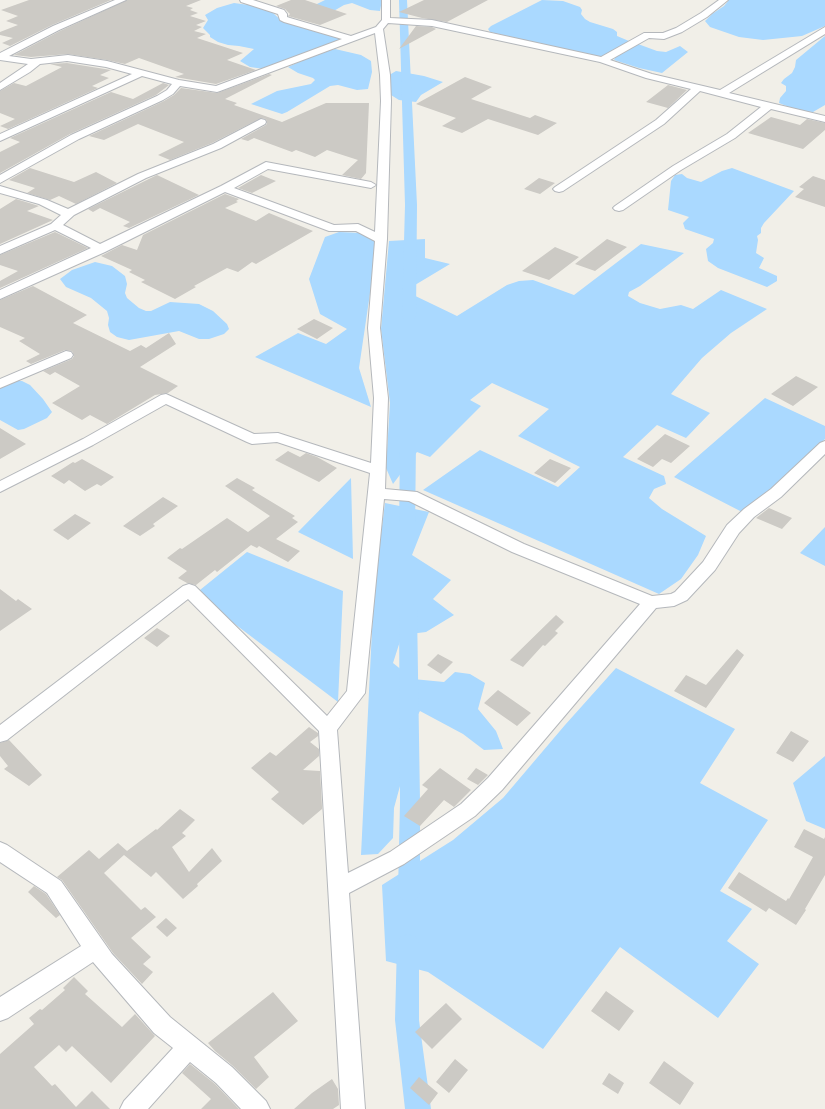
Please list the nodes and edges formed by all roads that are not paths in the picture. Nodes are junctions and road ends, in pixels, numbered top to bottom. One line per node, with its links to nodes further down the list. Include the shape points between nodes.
1 (122, 0): 8 (street, via 56,28)
2 (244, 0): 7 (street, via 281,12 287,20)
3 (386, 0): 5 (street)
4 (724, 0): 9 (street, via 679,30 664,36 647,35)
5 (386, 24): 7 (street); 9 (street, via 418,21); 28 (street)
6 (825, 30): 15 (street)
7 (352, 39): 12 (street, via 217,89)
8 (0, 57): 10 (street)
9 (602, 60): 13 (street, via 649,76)
10 (37, 62): 11 (street, via 67,58 107,64); 14 (street)
11 (141, 73): 12 (street); 19 (street)
12 (178, 83): 20 (street, via 160,98 68,140)
13 (696, 86): 15 (street); 24 (street, via 695,92 660,122)
14 (0, 87)
15 (722, 93): 16 (street)
16 (764, 104): 17 (street); 25 (street, via 767,107 731,136 677,168)
17 (825, 119)
18 (261, 122): 26 (street, via 217,146 142,176)
19 (0, 138)
20 (0, 180)
21 (370, 185): 22 (street, via 266,165)
22 (225, 188): 28 (street, via 333,229 358,227); 29 (street)
23 (0, 189): 26 (street, via 43,202)
24 (559, 189)
25 (620, 208)
26 (67, 214): 27 (street, via 66,218)
27 (55, 226): 29 (street); 30 (street)
28 (381, 239): 35 (street, via 374,328 381,398)
29 (101, 249): 31 (street)
30 (0, 250)
31 (0, 295)
32 (66, 355): 33 (street)
33 (0, 384)
34 (825, 446): 38 (street, via 776,493 733,529 709,566 681,596 674,600)
35 (378, 470): 36 (street, via 278,437 252,439 166,398); 37 (street)
36 (0, 487)
37 (377, 493): 38 (street, via 412,496 518,548); 39 (street, via 356,693)
38 (651, 602): 42 (street, via 495,784 468,810 397,858)
39 (328, 728): 40 (street, via 189,590); 42 (street)
40 (0, 735)
41 (0, 851): 43 (street, via 54,887)
42 (338, 888): 48 (street)
43 (95, 949): 44 (street); 45 (street, via 162,1025)
44 (0, 1010)
45 (189, 1047): 46 (street); 47 (street, via 224,1075)
46 (132, 1109)
47 (258, 1109)
48 (353, 1109)

